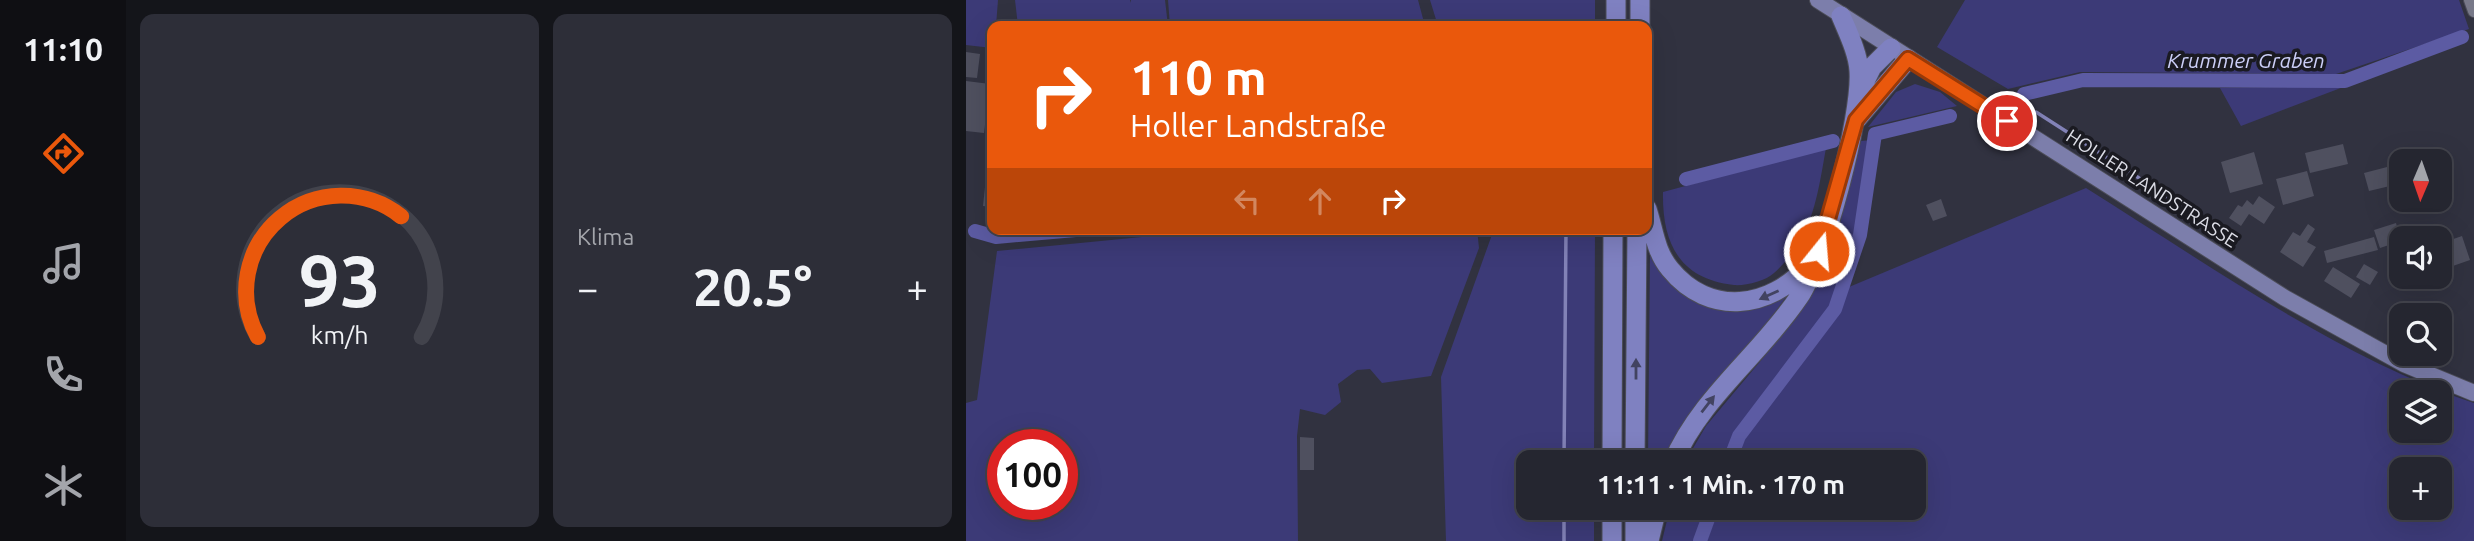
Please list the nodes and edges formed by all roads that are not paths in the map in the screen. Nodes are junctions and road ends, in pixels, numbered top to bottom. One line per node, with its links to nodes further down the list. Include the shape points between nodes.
1 (1616, 0): 7 (highway)
2 (1640, 0): 8 (highway)
3 (1818, 0): 6 (main road, HOLLER LANDSTRASSE)
4 (2470, 0): 5 (street)
5 (2474, 11)
6 (1841, 16): 9 (main road, HOLLER LANDSTRASSE); 11 (highway, via 1859,69)
7 (1616, 21)
8 (1640, 21)
9 (1891, 48): 10 (main road, HOLLER LANDSTRASSE); 11 (highway, via 1872,67)
10 (1908, 59): 12 (highway); 17 (main road, HOLLER LANDSTRASSE, via 2285,298 2404,364)
11 (1859, 93): 12 (highway)
12 (1856, 120): 16 (highway)
13 (1652, 229): 16 (highway, one-way to 13, via 1795,280 1765,298 1719,302 1689,287 1669,268)
14 (1613, 235): 18 (highway)
15 (1637, 235): 19 (highway, one-way to 15)
16 (1819, 251): 20 (highway, one-way to 16, via 1708,404 1800,296)
17 (2474, 393)
18 (1612, 450)
19 (1635, 450)
20 (1678, 450)
21 (1612, 520): 24 (highway)
22 (1635, 520): 25 (highway)
23 (1654, 520): 26 (highway)
24 (1612, 541)
25 (1635, 541)
26 (1649, 541)

